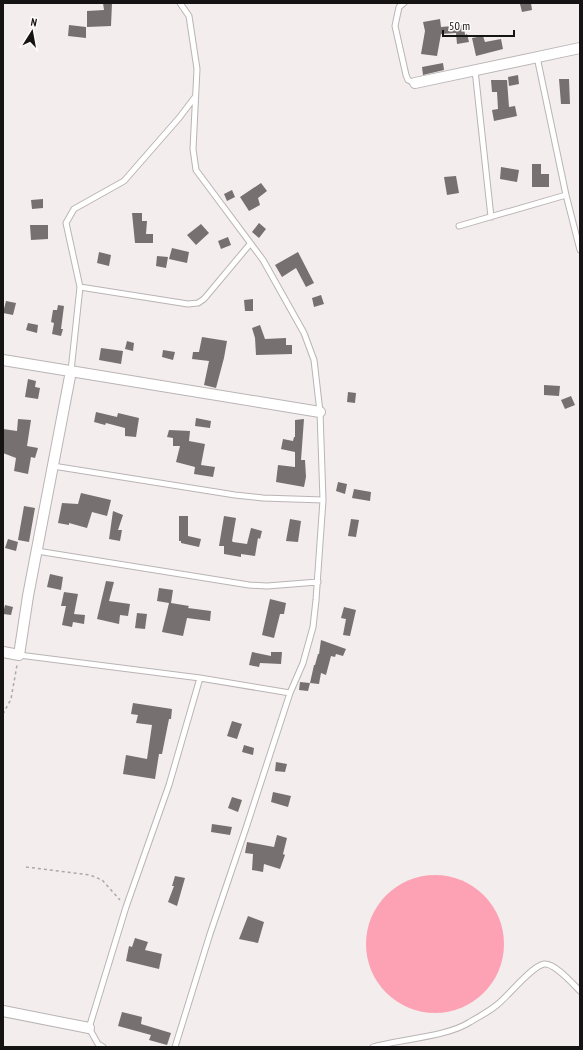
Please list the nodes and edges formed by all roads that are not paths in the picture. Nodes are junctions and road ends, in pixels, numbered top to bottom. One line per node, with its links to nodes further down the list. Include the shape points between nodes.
1 (180, 3): 7 (lane, via 189,16 197,70)
2 (404, 3): 6 (lane, via 399,7 395,26 408,80)
3 (580, 48): 4 (street)
4 (537, 57): 5 (street); 8 (lane)
5 (475, 70): 6 (street); 9 (lane)
6 (415, 83)
7 (196, 96): 11 (lane, via 192,149 196,170); 13 (lane, via 124,181 74,209 66,223)
8 (566, 195): 9 (lane); 12 (lane)
9 (492, 217): 10 (lane)
10 (459, 226)
11 (250, 244): 13 (lane, via 198,303 188,304); 16 (lane, via 263,260 304,333 314,360)
12 (580, 250)
13 (80, 287): 15 (lane)
14 (3, 360): 15 (street)
15 (71, 371): 16 (street); 17 (street)
16 (320, 412): 18 (lane)
17 (53, 466): 18 (lane, via 235,495); 19 (street)
18 (323, 500): 20 (lane)
19 (37, 551): 20 (lane, via 249,585); 22 (street)
20 (318, 582): 24 (lane, via 313,628 303,663)
21 (3, 652): 22 (street)
22 (19, 655): 23 (lane)
23 (200, 678): 24 (lane); 27 (lane, via 169,785 126,907)
24 (290, 693): 29 (lane)
25 (580, 991): 30 (lane, via 553,966 545,964 536,967 498,1005 468,1024)
26 (3, 1011): 27 (street)
27 (89, 1028): 28 (lane, via 98,1044)
28 (103, 1047)
29 (175, 1047)
30 (373, 1047)

